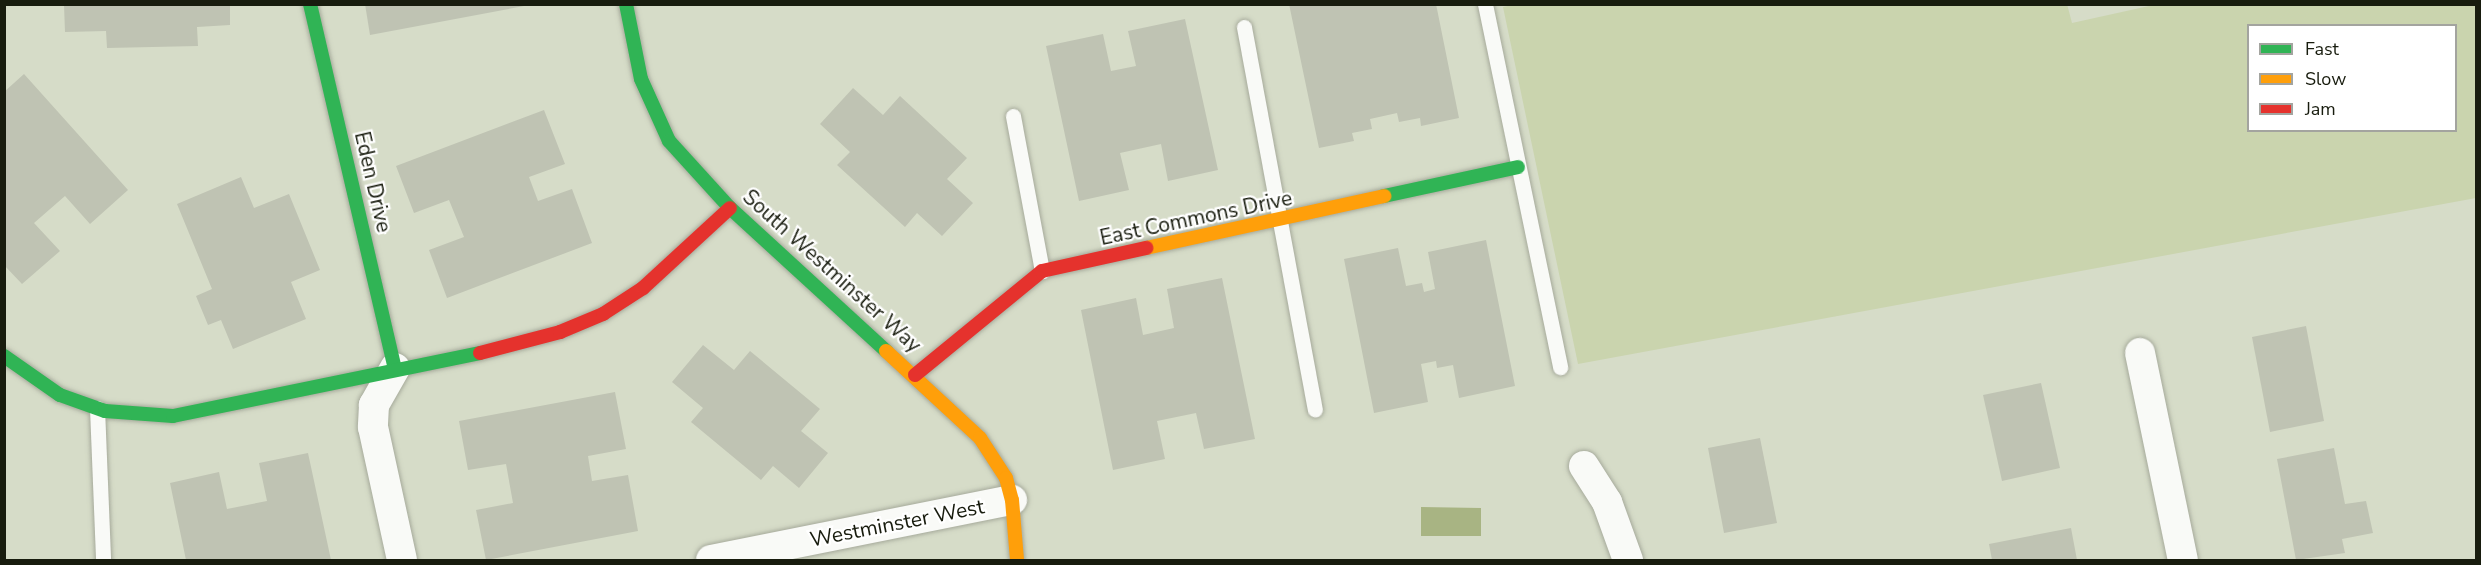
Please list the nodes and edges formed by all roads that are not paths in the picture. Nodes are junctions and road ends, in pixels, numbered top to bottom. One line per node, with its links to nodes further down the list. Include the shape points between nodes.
1 (310, 4): 13 (street, Eden Drive)
2 (626, 4): 7 (street, South Westminster Way, via 640,79 655,116 688,165)
3 (1485, 4): 6 (lane)
4 (1244, 27): 8 (lane)
5 (1013, 116): 9 (lane)
6 (1518, 167): 8 (street, East Commons Drive); 12 (lane)
7 (730, 208): 13 (street, via 644,288 603,314 510,347); 14 (street, South Westminster Way)
8 (1280, 222): 9 (street, East Commons Drive); 16 (lane)
9 (1042, 271): 14 (street, East Commons Drive)
10 (2140, 353): 24 (street)
11 (4, 356): 15 (street, via 60,395)
12 (1560, 367)
13 (395, 368): 15 (street, via 173,416); 20 (street, via 374,405 373,427)
14 (915, 375): 18 (street, South Westminster Way, via 980,438 1006,478)
15 (97, 408): 19 (lane)
16 (1315, 409)
17 (1584, 466): 23 (street, via 1607,502)
18 (1012, 500): 21 (street, Westminster West); 22 (street, South Westminster Way)
19 (104, 561)
20 (402, 561)
21 (711, 561)
22 (1017, 561)
23 (1628, 561)
24 (2183, 561)

